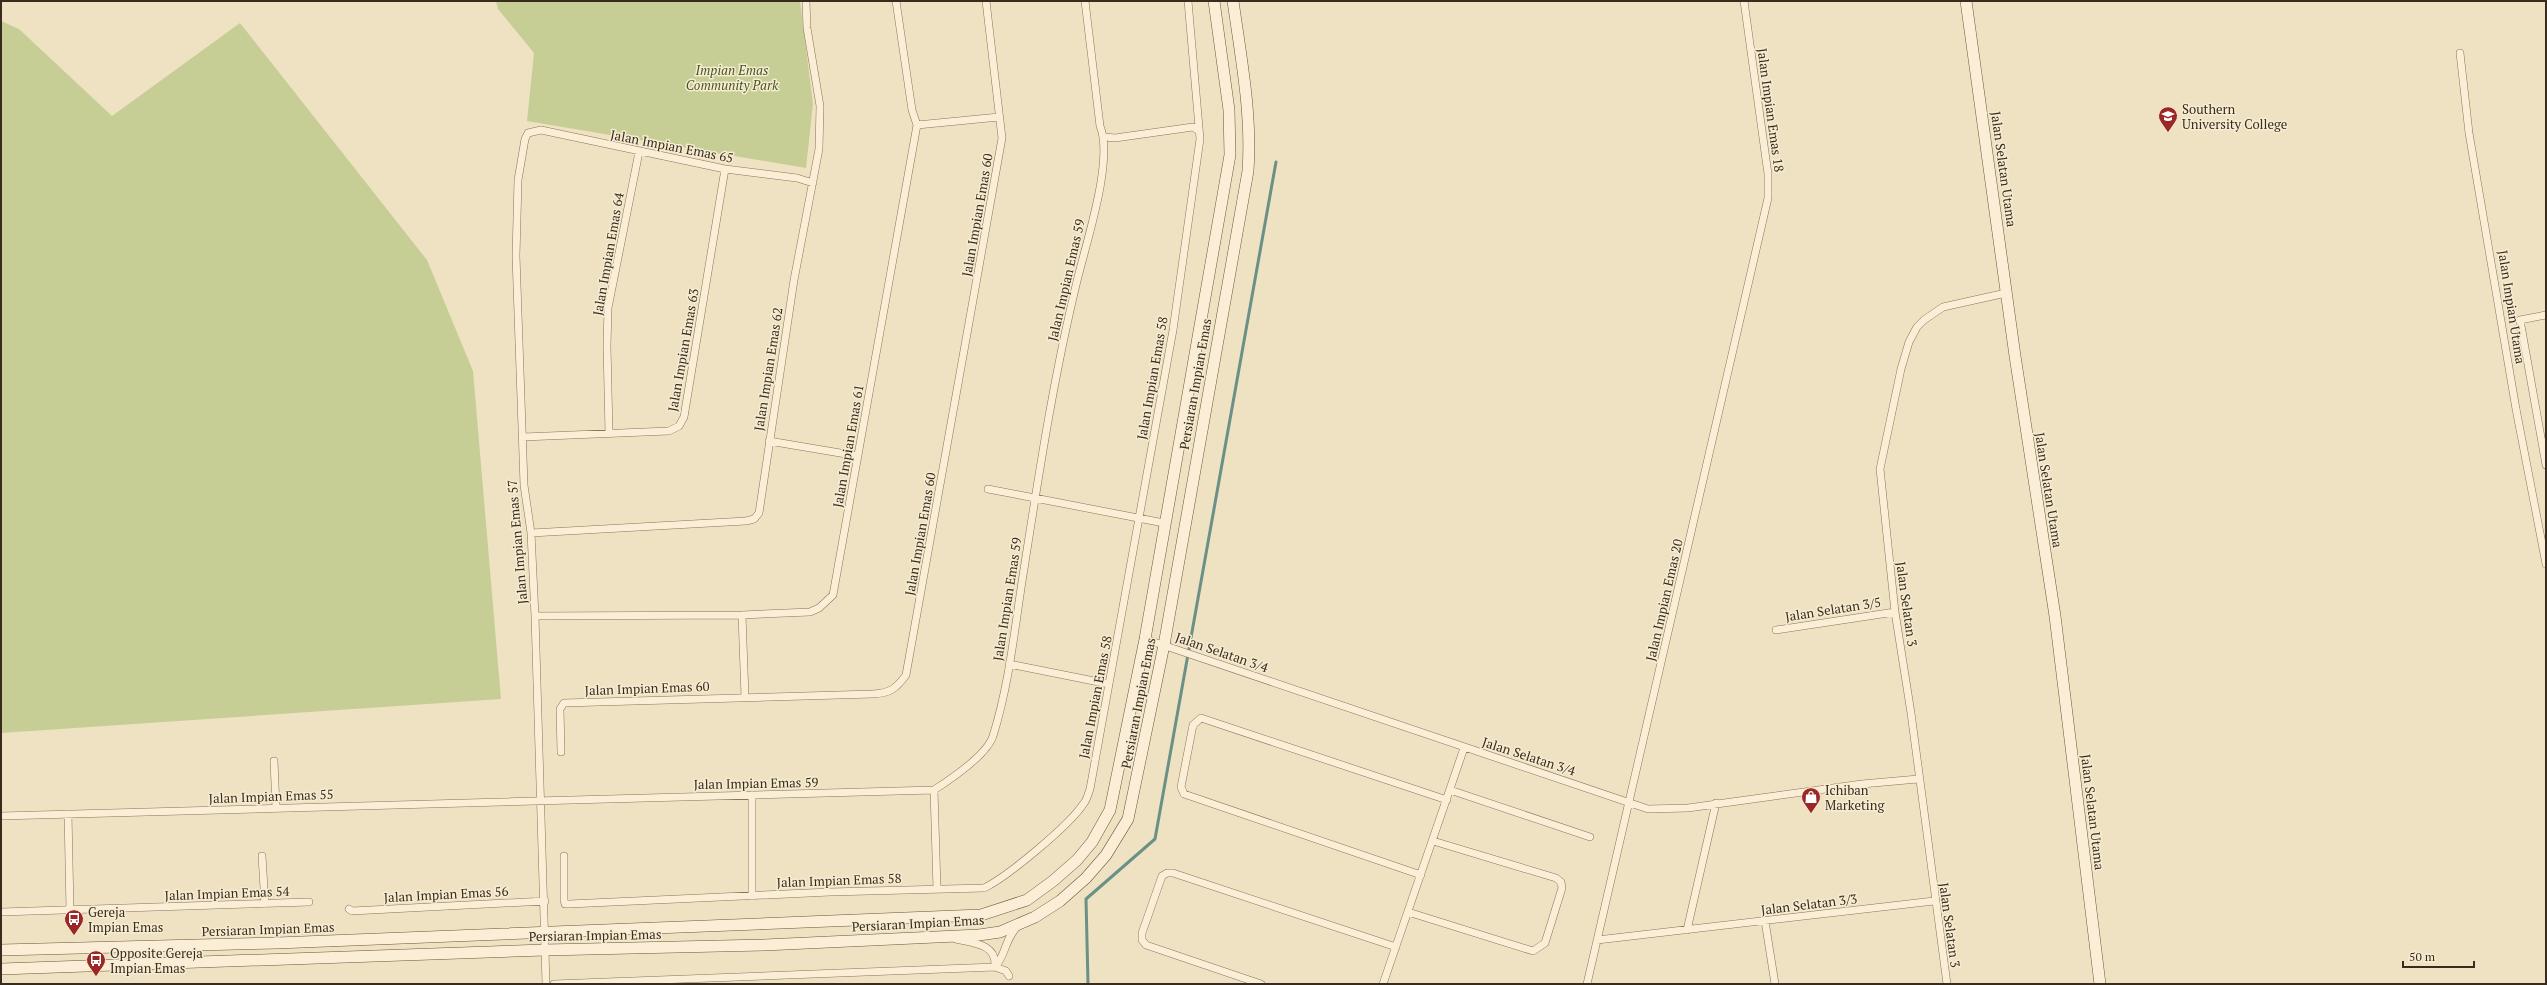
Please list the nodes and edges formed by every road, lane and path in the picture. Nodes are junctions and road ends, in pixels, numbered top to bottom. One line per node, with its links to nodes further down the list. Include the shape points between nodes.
1 (806, 1): 18 (street, Jalan Impian Emas 62, via 807,28 820,106 820,149)
2 (896, 1): 12 (street, Jalan Impian Emas 61, via 912,110)
3 (986, 1): 11 (street, Jalan Impian Emas 60)
4 (1085, 1): 15 (street, Jalan Impian Emas 59, via 1100,126)
5 (1188, 1): 13 (street, Jalan Impian Emas 58)
6 (1214, 1): 30 (main road, Persiaran Impian Emas, via 1229,110 1230,155)
7 (1233, 1): 38 (main road, Persiaran Impian Emas, via 1248,110 1248,171)
8 (1744, 1): 19 (street, Jalan Impian Emas 18, via 1769,180 1768,198)
9 (1966, 1): 20 (main road, Jalan Selatan Utama)
10 (2460, 53): 32 (street, Jalan Impian Utama, via 2469,133 2516,409)
11 (999, 117): 12 (street); 41 (street, Jalan Impian Emas 60, via 1002,138 906,675 898,687 889,693)
12 (917, 125): 25 (street, Jalan Impian Emas 61)
13 (1199, 131): 15 (street, via 1193,127 1115,138); 29 (street, Jalan Impian Emas 58, via 1200,139 1173,330)
14 (528, 133): 16 (street, Jalan Impian Emas 65, via 540,130); 23 (street, Jalan Impian Emas 57, via 518,180 516,256)
15 (1105, 137): 28 (street, Jalan Impian Emas 59, via 1100,186 1070,310)
16 (638, 152): 17 (street, Jalan Impian Emas 65); 22 (street, Jalan Impian Emas 64, via 608,308)
17 (725, 169): 18 (street, Jalan Impian Emas 65, via 797,178); 22 (street, Jalan Impian Emas 63, via 684,417 679,426 669,431)
18 (813, 183): 24 (street, Jalan Impian Emas 62, via 794,280)
19 (1762, 221): 51 (street, Jalan Impian Emas 20)
20 (2006, 293): 33 (street, Jalan Selatan 3, via 1943,307 1924,320 1908,342 1880,469); 90 (main road, Jalan Selatan Utama, via 2054,616)
21 (2546, 315): 26 (street, via 2520,320)
22 (609, 433): 23 (street, Jalan Impian Emas 63)
23 (523, 437): 31 (street, Jalan Impian Emas 57, via 524,485)
24 (769, 441): 25 (street); 31 (street, Jalan Impian Emas 62, via 759,513 754,520)
25 (858, 456): 34 (street, Jalan Impian Emas 61, via 833,595 819,608 810,612)
26 (2546, 465)
27 (988, 489): 28 (street)
28 (1035, 499): 29 (street); 39 (street, Jalan Impian Emas 59)
29 (1140, 518): 30 (street); 40 (street, Jalan Impian Emas 58)
30 (1164, 523): 37 (main road, Persiaran Impian Emas)
31 (531, 533): 35 (street, Jalan Impian Emas 57)
32 (2546, 564)
33 (1894, 612): 36 (street, Jalan Selatan 3/5); 45 (street, Jalan Selatan 3, via 1911,713)
34 (742, 615): 35 (street, Jalan Impian Emas 61); 41 (street)
35 (535, 616): 49 (street, Jalan Impian Emas 57)
36 (1776, 630)
37 (1144, 639): 38 (street, Jalan Selatan 3/4); 74 (main road, Persiaran Impian Emas, via 1116,787 1107,816 1092,842 1077,860 1027,900 981,915)
38 (1164, 645): 42 (street, Jalan Selatan 3/4); 71 (main road, Persiaran Impian Emas, via 1128,819 1106,855 1086,878 1060,901)
39 (1009, 664): 40 (street); 46 (street, Jalan Impian Emas 59, via 992,737 974,759)
40 (1109, 684): 61 (street, Jalan Impian Emas 58, via 1090,789 1085,803 1042,845 996,882 984,888)
41 (745, 697): 43 (street, Jalan Impian Emas 60, via 564,703 560,709)
42 (1464, 748): 47 (street); 51 (street, Jalan Selatan 3/4)
43 (561, 752)
44 (274, 761): 53 (street)
45 (1918, 779): 52 (street, Jalan Selatan 3/4); 64 (street, Jalan Selatan 3)
46 (934, 790): 48 (street, Jalan Impian Emas 59); 61 (street)
47 (1450, 790): 50 (street); 56 (street)
48 (752, 795): 49 (street, Jalan Impian Emas 59); 62 (street)
49 (542, 799): 53 (street, Jalan Impian Emas 55); 63 (street, Jalan Impian Emas 57)
50 (1446, 800): 57 (street); 60 (street, via 1201,718 1193,725 1181,787 1184,794)
51 (1630, 803): 52 (street, Jalan Selatan 3/4, via 1648,809 1688,808); 76 (street, Jalan Impian Emas 20)
52 (1716, 803): 73 (street)
53 (276, 807): 54 (street, Jalan Impian Emas 55)
54 (68, 814): 55 (street, Jalan Impian Emas 55); 68 (street)
55 (1, 816)
56 (1590, 836)
57 (1433, 841): 60 (street); 70 (street, via 1556,878 1561,882 1562,888 1545,943 1533,951)
58 (262, 856): 66 (street)
59 (564, 856): 62 (street, Jalan Impian Emas 58, via 565,904)
60 (1421, 876): 70 (street)
61 (937, 889): 62 (street, Jalan Impian Emas 58)
62 (752, 896)
63 (545, 901): 67 (street, Jalan Impian Emas 56, via 352,911); 74 (street, Jalan Impian Emas 57)
64 (1934, 901): 72 (street, Jalan Selatan 3/3); 89 (street, Jalan Selatan 3)
65 (309, 902): 66 (street, Jalan Impian Emas 54)
66 (265, 904): 68 (street, Jalan Impian Emas 54)
67 (349, 909)
68 (70, 910): 69 (street, Jalan Impian Emas 54)
69 (1, 912)
70 (1408, 912): 77 (street)
71 (1024, 921): 75 (main road, Persiaran Impian Emas, via 1000,932); 80 (street, via 1011,934)
72 (1766, 921): 73 (street, Jalan Selatan 3/3); 88 (street)
73 (1687, 930): 76 (street, Jalan Selatan 3/3)
74 (545, 933): 78 (main road, Persiaran Impian Emas); 79 (street, Jalan Impian Emas 57)
75 (942, 936): 79 (main road, Persiaran Impian Emas, via 764,945); 80 (street, via 988,947 994,955)
76 (1597, 940): 87 (street, Jalan Impian Emas 20)
77 (1396, 947): 85 (street, via 1173,873 1167,872 1162,876 1142,933 1142,940 1146,945); 86 (street)
78 (1, 950)
79 (545, 950): 81 (main road, Persiaran Impian Emas); 83 (street, Jalan Impian Emas 57)
80 (995, 967): 82 (street, via 1006,971); 84 (street)
81 (1, 969)
82 (1009, 976)
83 (546, 984)
84 (554, 984)
85 (1262, 984)
86 (1383, 984)
87 (1587, 984)
88 (1775, 984)
89 (1947, 984)
90 (2100, 984)

